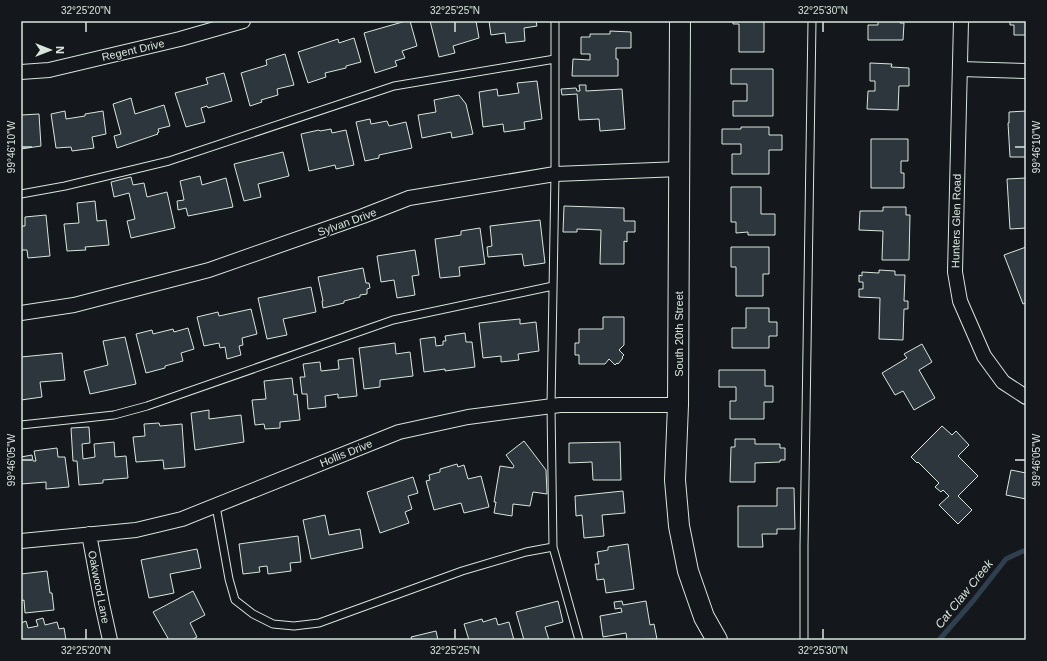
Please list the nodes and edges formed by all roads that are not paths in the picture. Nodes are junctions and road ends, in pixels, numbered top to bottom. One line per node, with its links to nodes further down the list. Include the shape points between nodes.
1 (244, 21): 9 (street, Regent Drive, via 49,70)
2 (555, 21): 6 (lane)
3 (680, 21): 10 (street, South 20th Street)
4 (812, 21): 26 (lane)
5 (961, 21): 7 (street, Hunters Glen Road)
6 (555, 59): 11 (lane); 12 (lane, via 394,86 169,161)
7 (960, 69): 8 (street); 15 (street, Hunters Glen Road, via 954,272 960,301 984,356 1003,382)
8 (1026, 71)
9 (21, 72)
10 (680, 168): 11 (street, Sylvan Drive); 16 (street, South 20th Street)
11 (555, 174): 13 (lane); 14 (street, Sylvan Drive, via 409,198 209,270 74,305)
12 (21, 194)
13 (553, 286): 17 (lane); 18 (lane, via 393,320 134,410 114,415)
14 (21, 313)
15 (1026, 397)
16 (678, 405): 17 (street, Hollis Drive); 25 (street, South 20th Street, via 675,480 679,526 688,571 704,617)
17 (551, 406): 19 (street, Hollis Drive, via 468,417 399,432); 22 (lane)
18 (21, 425)
19 (216, 506): 20 (street, Hollis Drive, via 182,519 136,530); 22 (lane, via 235,600 253,614 273,624 319,624 462,571)
20 (89, 534): 21 (street, Hollis Drive); 23 (street, Oakwood Lane)
21 (21, 541)
22 (552, 547): 24 (lane)
23 (110, 640)
24 (580, 640)
25 (717, 640)
26 (804, 640)

